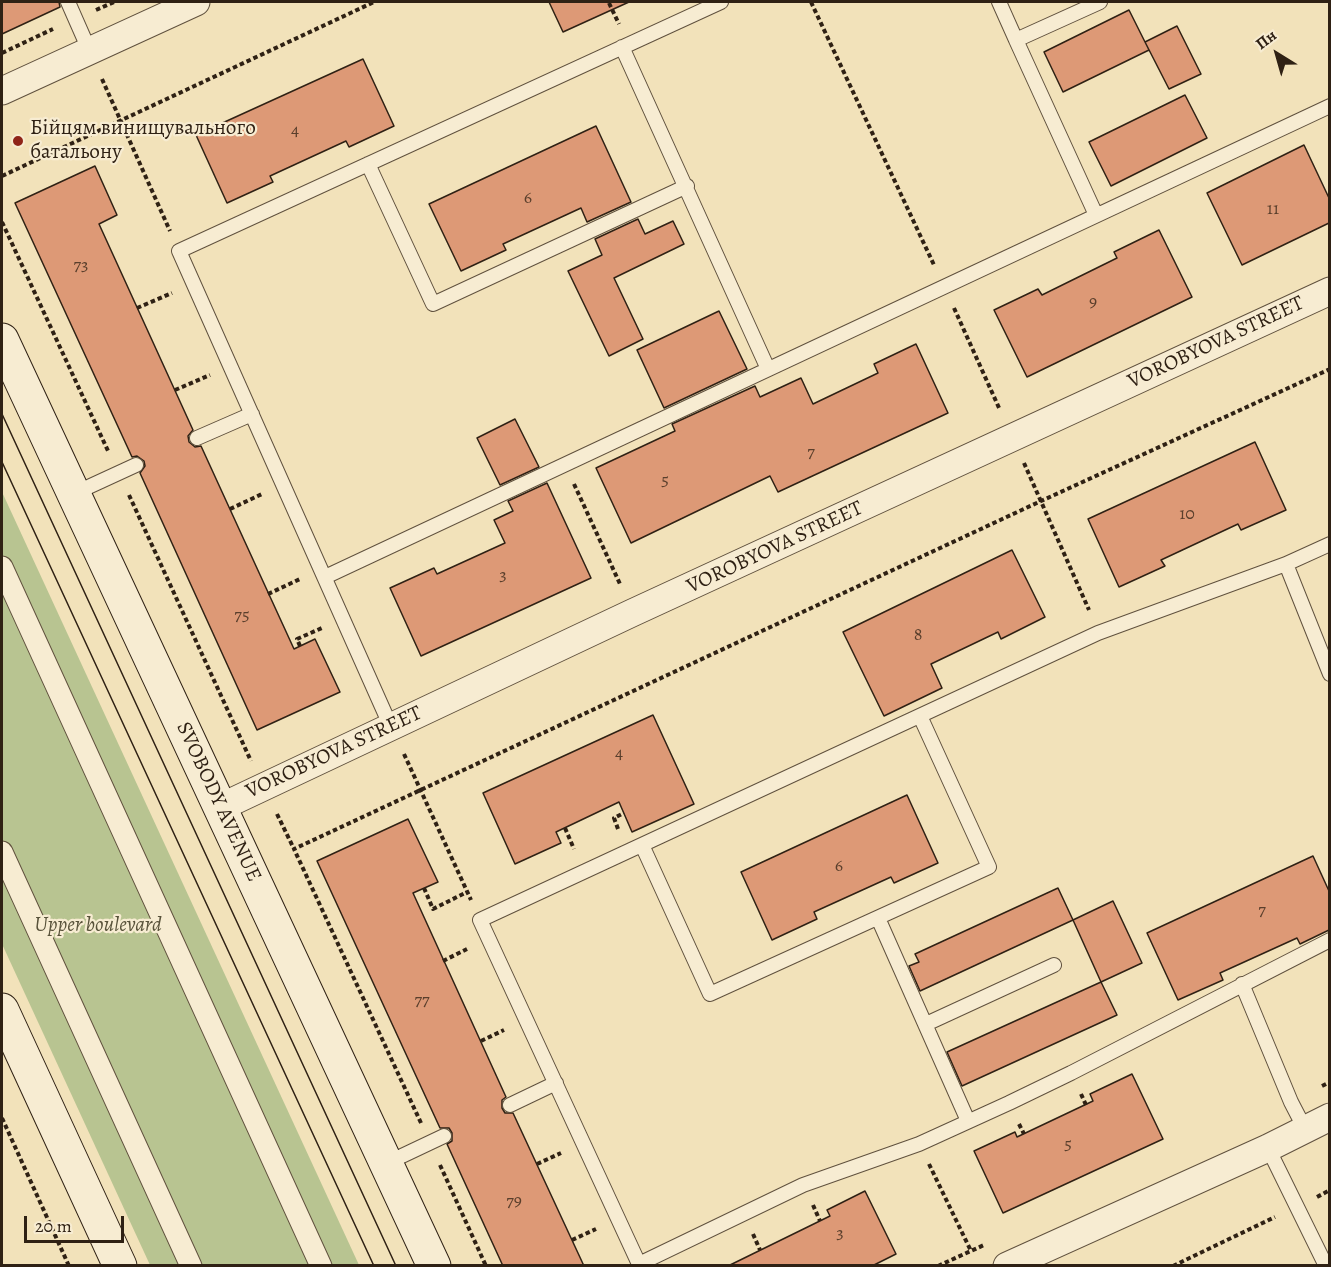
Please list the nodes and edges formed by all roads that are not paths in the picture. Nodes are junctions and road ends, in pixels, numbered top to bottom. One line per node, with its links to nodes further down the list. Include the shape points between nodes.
1 (68, 2): 8 (lane)
2 (196, 2): 8 (street)
3 (721, 2): 7 (lane)
4 (999, 2): 6 (lane)
5 (1100, 2): 6 (lane)
6 (1017, 40): 13 (lane)
7 (622, 47): 11 (lane); 12 (lane)
8 (90, 52): 9 (street)
9 (2, 91)
10 (1329, 106): 13 (lane)
11 (368, 164): 12 (lane, via 433,304); 17 (lane, via 179,251)
12 (687, 186): 16 (lane)
13 (1096, 215): 16 (lane)
14 (1329, 291): 27 (street, VOROBYOVA STREET)
15 (2, 340): 20 (main road, SVOBODY AVENUE)
16 (768, 369): 24 (lane)
17 (252, 414): 18 (lane); 24 (lane)
18 (197, 438)
19 (136, 465): 20 (lane)
20 (73, 494): 28 (main road, SVOBODY AVENUE)
21 (1329, 544): 22 (lane)
22 (1286, 564): 25 (lane); 26 (lane, via 1098,633)
23 (2, 567): 48 (street)
24 (323, 573): 27 (lane)
25 (1329, 674)
26 (920, 716): 29 (lane); 31 (lane, via 989,867)
27 (391, 726): 28 (street, VOROBYOVA STREET)
28 (221, 807): 44 (main road, SVOBODY AVENUE)
29 (642, 844): 31 (lane, via 710,994); 37 (lane, via 480,920)
30 (2, 852): 47 (street)
31 (878, 918): 36 (lane)
32 (1329, 940): 34 (lane)
33 (1054, 965): 36 (lane)
34 (1242, 984): 40 (lane, via 1071,1073); 41 (lane)
35 (2, 1010): 46 (main road)
36 (926, 1024): 40 (lane)
37 (556, 1083): 38 (lane); 45 (lane)
38 (510, 1105)
39 (1329, 1117): 41 (street)
40 (968, 1121): 45 (lane, via 920,1144 803,1185)
41 (1305, 1129): 43 (street)
42 (444, 1136): 44 (lane)
43 (1268, 1148): 50 (street); 51 (lane)
44 (387, 1163): 49 (main road, SVOBODY AVENUE)
45 (639, 1265)
46 (120, 1266)
47 (191, 1266)
48 (321, 1266)
49 (434, 1266)
50 (1007, 1266)
51 (1326, 1266)

